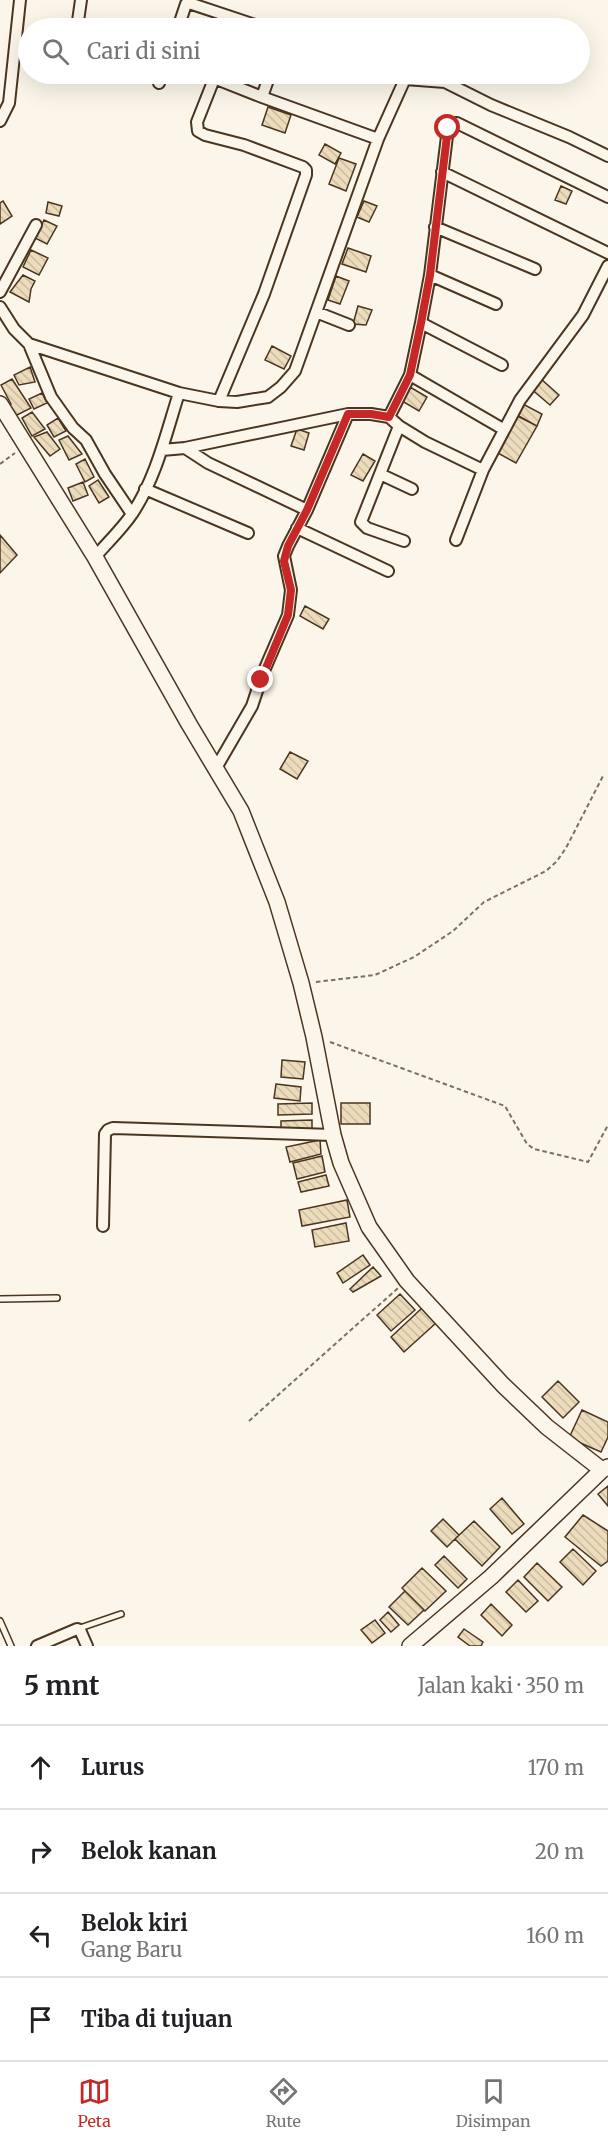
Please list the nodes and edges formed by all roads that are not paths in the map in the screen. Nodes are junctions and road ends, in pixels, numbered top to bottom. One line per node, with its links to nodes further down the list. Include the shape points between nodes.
1 (20, 0): 3 (street)
2 (81, 0): 4 (street)
3 (18, 18)
4 (78, 18)
5 (181, 18): 6 (street, via 189,3)
6 (221, 18)
7 (18, 19): 14 (street, via 9,103)
8 (212, 84): 35 (street, via 196,122 198,131 306,170 264,294)
9 (233, 84): 13 (street)
10 (267, 84): 13 (street)
11 (403, 84): 15 (street)
12 (449, 84): 16 (street)
13 (262, 97): 15 (street)
14 (0, 121)
15 (378, 139): 27 (street)
16 (608, 156)
17 (442, 172): 18 (street, via 448,128 457,123); 20 (street); 21 (street)
18 (608, 197)
19 (36, 225): 25 (street)
20 (435, 227): 23 (street); 24 (street)
21 (608, 253)
22 (608, 266): 40 (street, via 583,315)
23 (535, 269)
24 (430, 275): 26 (street); 29 (street)
25 (0, 292)
26 (496, 304)
27 (316, 312): 30 (street); 35 (street, via 295,370 281,387 268,397)
28 (2, 314): 31 (street)
29 (421, 323): 32 (street); 33 (street)
30 (349, 325)
31 (29, 344): 34 (street); 48 (street, via 51,397 86,440)
32 (502, 365)
33 (410, 375): 38 (street); 40 (street)
34 (179, 393): 35 (street); 42 (street)
35 (219, 401)
36 (0, 404): 53 (main road)
37 (348, 414): 38 (street); 41 (street); 47 (street)
38 (389, 417): 39 (street)
39 (399, 426): 43 (street); 44 (street)
40 (503, 429): 43 (street)
41 (185, 448): 42 (street); 47 (street)
42 (162, 450): 45 (street)
43 (483, 470): 51 (street)
44 (380, 474): 46 (street); 52 (street, via 361,523)
45 (145, 489): 48 (street); 50 (street)
46 (412, 489)
47 (307, 510): 49 (street)
48 (132, 514): 53 (street)
49 (297, 528): 54 (street); 55 (street, via 284,556 291,590 288,615 252,706)
50 (248, 533)
51 (456, 540)
52 (404, 541)
53 (95, 557): 55 (main road)
54 (388, 571)
55 (216, 768): 56 (main road, via 242,810 277,902 314,1037)
56 (333, 1135): 57 (street, via 113,1128 105,1134); 60 (main road, via 347,1182 363,1217 407,1281 503,1385 548,1427)
57 (103, 1227)
58 (57, 1298): 59 (lane)
59 (0, 1299)
60 (605, 1468): 67 (main road, via 491,1577)
61 (121, 1614): 63 (lane)
62 (0, 1621): 64 (lane)
63 (79, 1629): 65 (street); 66 (street)
64 (12, 1646)
65 (38, 1646)
66 (87, 1646)
67 (410, 1646)

